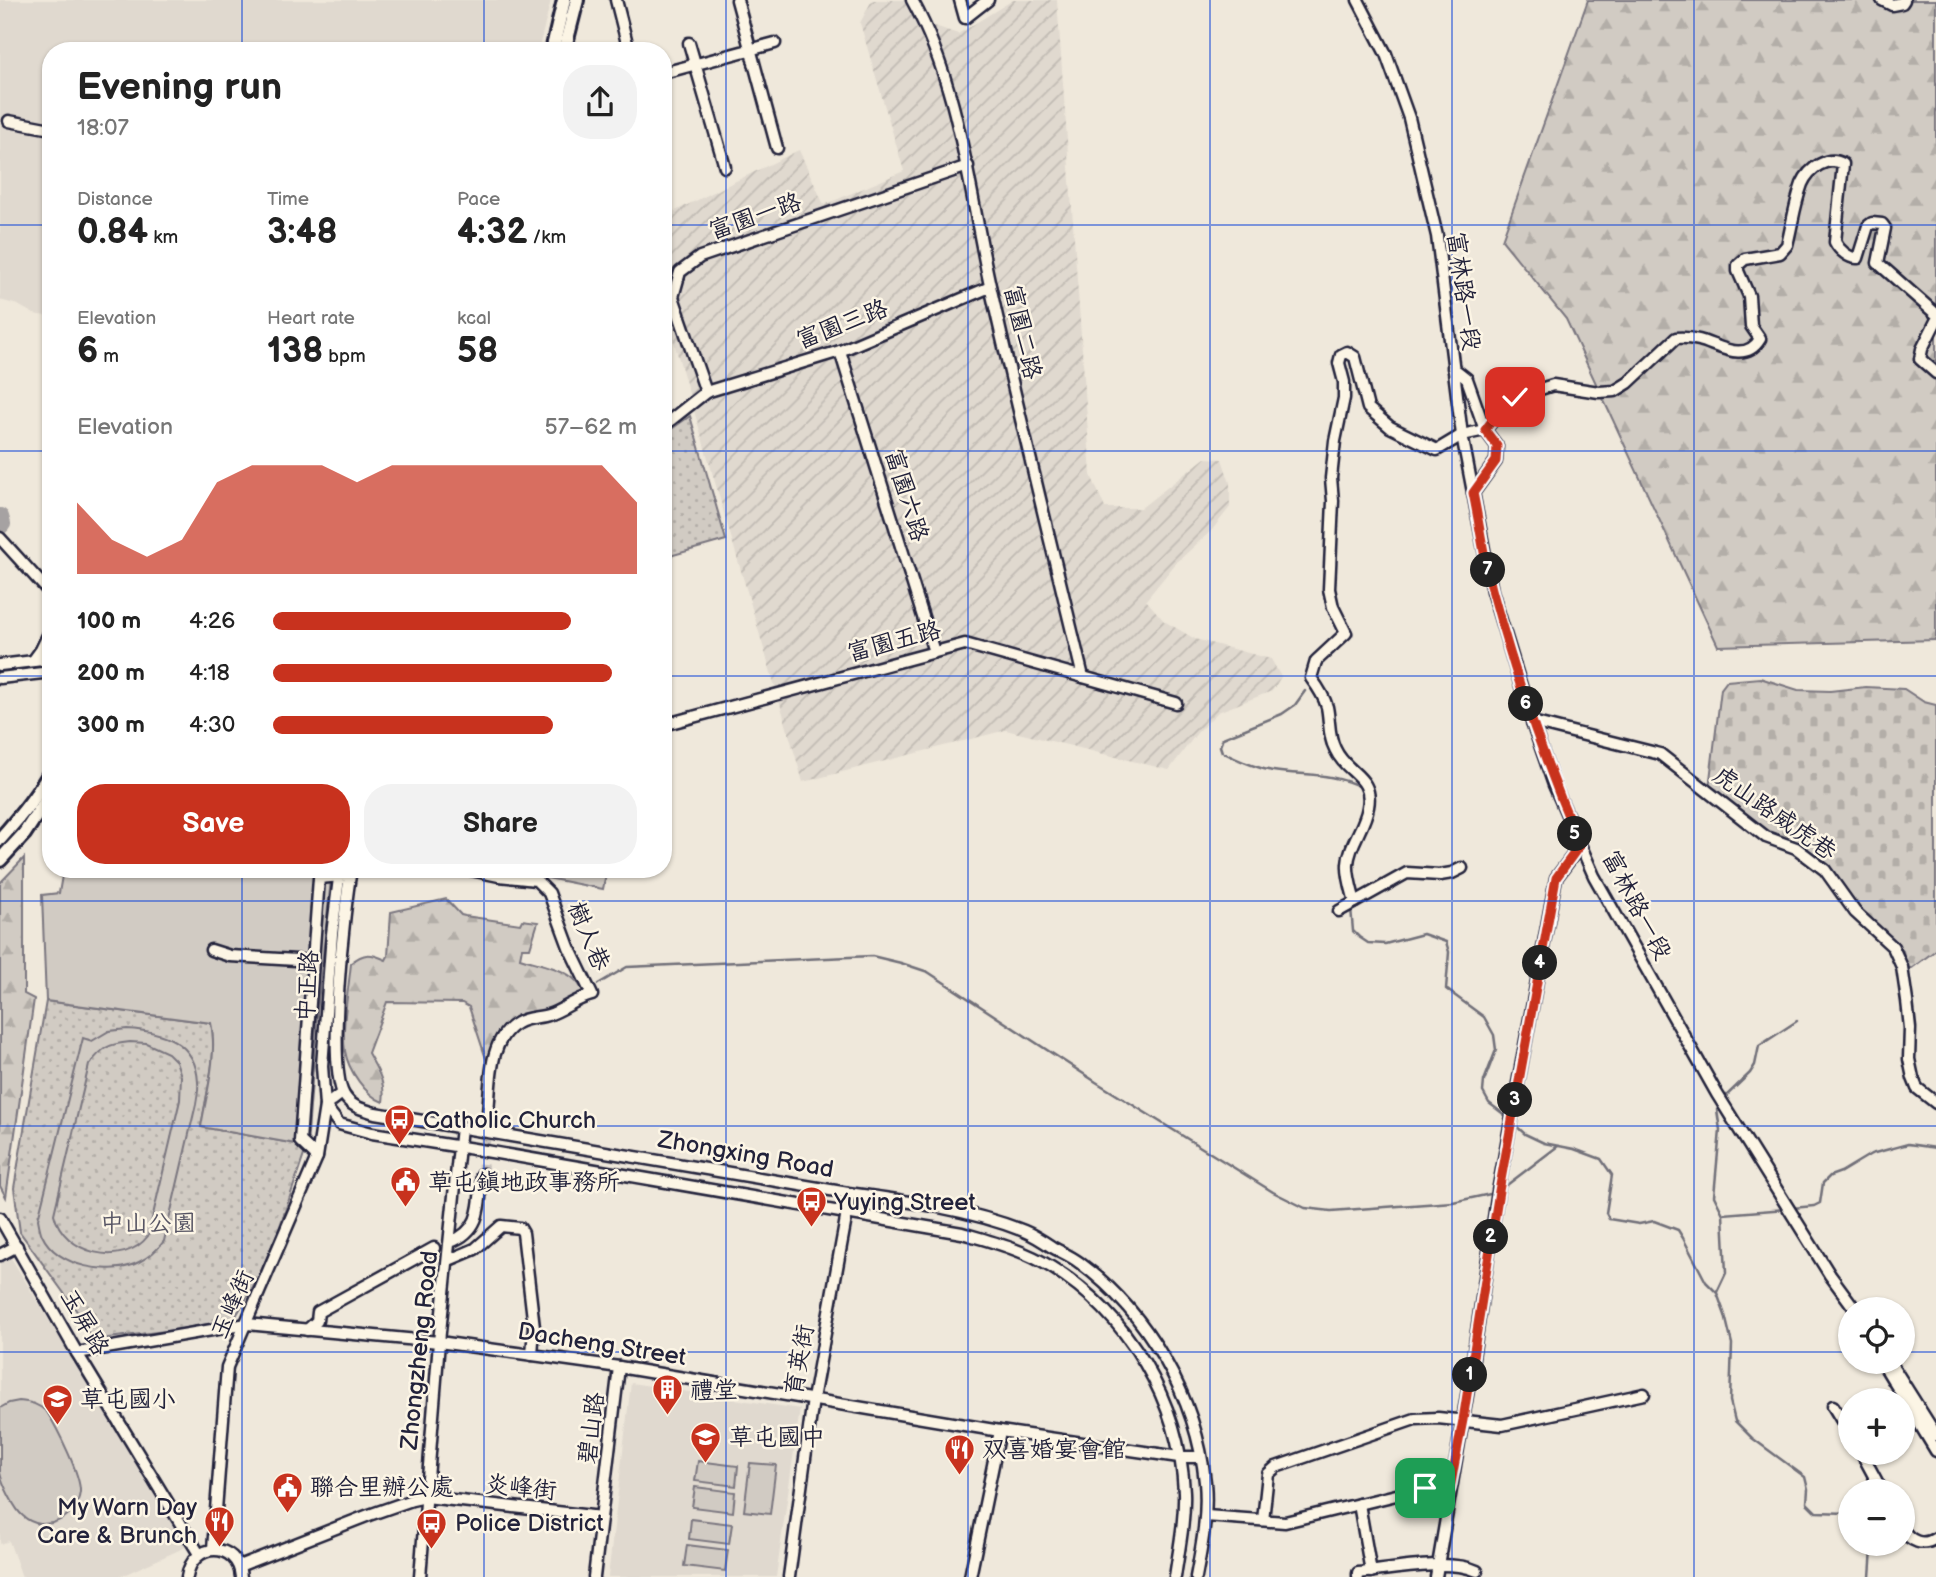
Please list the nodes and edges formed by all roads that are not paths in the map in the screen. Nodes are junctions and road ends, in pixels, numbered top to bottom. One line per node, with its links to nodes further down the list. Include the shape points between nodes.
1 (564, 0): 11 (main road)
2 (577, 0): 12 (main road)
3 (616, 0): 13 (street)
4 (737, 0): 16 (street)
5 (912, 0): 22 (street, 富園二路, via 938,54)
6 (960, 0): 7 (street, via 965,18)
7 (988, 0)
8 (1357, 0): 28 (street, 富林路一段, via 1386,54 1409,118 1437,236)
9 (1882, 0): 10 (street, via 1892,5)
10 (1904, 0)
11 (554, 42)
12 (566, 42)
13 (627, 42)
14 (689, 43): 17 (street)
15 (775, 43): 16 (street)
16 (751, 49): 17 (street); 21 (street)
17 (695, 64): 18 (street); 23 (street)
18 (672, 70)
19 (9, 121): 20 (street)
20 (42, 127)
21 (777, 148)
22 (968, 166): 24 (street, 富園二路); 30 (street, 富園一路, via 700,257 680,272 673,297)
23 (724, 167)
24 (990, 287): 27 (street, 富園三路); 43 (street, 富園二路)
25 (1936, 314): 32 (street, via 1878,263 1885,228 1881,224 1868,226 1858,258 1838,249 1843,164 1830,160 1803,181 1783,251 1745,259 1738,265 1758,343 1739,352 1676,338 1615,391 1553,385 1515,397)
26 (1936, 321): 29 (street, via 1920,359)
27 (840, 351): 30 (street, 富園三路); 38 (street, 富園六路)
28 (1453, 368): 32 (street, via 1466,379); 33 (street, 富林路一段)
29 (1936, 373)
30 (706, 392): 31 (street)
31 (672, 419)
32 (1485, 430): 33 (street); 34 (street, via 1497,446 1496,461)
33 (1462, 435): 34 (street, 富林路一段); 53 (street, via 1437,450 1390,427 1368,408 1355,357 1347,352 1341,355 1344,398 1331,478 1329,589 1346,633 1316,660 1311,678 1326,706 1333,747 1368,786 1368,808 1348,864 1348,906 1407,873 1440,875)
34 (1473, 493): 46 (street, 富林路一段, via 1492,591)
35 (0, 538): 36 (street)
36 (42, 584)
37 (42, 648): 40 (street)
38 (934, 652): 43 (street, 富園五路, via 965,644); 47 (street, 富園五路)
39 (42, 660): 40 (street)
40 (29, 661): 41 (street)
41 (0, 665)
42 (42, 672): 44 (street)
43 (1083, 677): 45 (street, 富園五路)
44 (0, 678)
45 (1177, 703)
46 (1532, 722): 51 (street, 富林路一段); 61 (street, 虎山路威虎巷, via 1660,754 1766,837 1796,848 1825,870 1855,912 1893,947 1902,967 1913,1079)
47 (672, 723)
48 (42, 785): 50 (main road)
49 (42, 807): 52 (main road)
50 (0, 839)
51 (1580, 845): 76 (street, 富林路一段, via 1717,1094); 89 (street, via 1556,878 1499,1187)
52 (0, 860)
53 (1462, 868)
54 (319, 878): 59 (street)
55 (344, 878): 62 (street, 中正路, via 332,934 322,1066)
56 (345, 878): 60 (street, 中正路, via 337,1021)
57 (518, 878): 63 (street, 樹人巷, via 536,880 549,893 592,995 548,1015 516,1023 502,1035 492,1070)
58 (211, 950): 59 (street, via 230,956)
59 (313, 961): 66 (street, via 300,1141)
60 (342, 1093): 62 (street); 64 (street, Zhongxing Road, via 351,1106 375,1114)
61 (1936, 1103)
62 (326, 1105): 65 (street, Zhongxing Road, via 339,1124); 66 (street, 玉峰街)
63 (488, 1112)
64 (461, 1127): 65 (street, Zhongzheng Road); 68 (street, Zhongxing Road)
65 (458, 1146): 69 (street, Zhongxing Road); 71 (street, Zhongzheng Road)
66 (317, 1157): 77 (street, 玉峰街)
67 (482, 1174): 71 (street, via 477,1219 464,1235)
68 (848, 1193): 69 (street, 育英街); 94 (street, Zhongxing Road, via 991,1220 1027,1232 1079,1262 1149,1332 1179,1389)
69 (846, 1213): 86 (street, 育英街); 93 (street, Zhongxing Road, via 995,1242 1029,1255 1079,1286 1116,1321 1144,1361 1163,1402)
70 (0, 1218): 72 (street, 玉屏路)
71 (450, 1242): 75 (street, Zhongzheng Road)
72 (17, 1246): 74 (street); 80 (street, 玉屏路)
73 (435, 1248): 78 (street, via 318,1312 317,1321)
74 (0, 1255)
75 (449, 1260): 79 (street, Zhongzheng Road); 81 (street, via 475,1249 501,1226 520,1228 530,1278)
76 (1845, 1297)
77 (247, 1324): 78 (street, Dacheng Street); 80 (street, Dacheng Street); 103 (street, 玉峰街, via 227,1367)
78 (307, 1329): 79 (street, Dacheng Street)
79 (439, 1342): 81 (street, Dacheng Street); 96 (street, Zhongzheng Road)
80 (77, 1353): 104 (street, 玉屏路)
81 (532, 1355): 82 (street, Dacheng Street)
82 (620, 1367): 86 (street, Dacheng Street); 99 (street, 碧山路)
83 (1889, 1374): 92 (street)
84 (1898, 1374): 91 (street)
85 (1644, 1394): 89 (street, via 1502,1425)
86 (813, 1399): 90 (street, Dacheng Street); 113 (street, 育英街)
87 (1833, 1406): 88 (street)
88 (1838, 1414)
89 (1463, 1420): 95 (street); 100 (street, via 1415,1419 1276,1467 1268,1474)
90 (1000, 1431): 93 (street, Dacheng Street); 114 (street)
91 (1936, 1435)
92 (1936, 1451)
93 (1179, 1457): 94 (street, Dacheng Street); 115 (street, Zhongxing Road, via 1183,1527)
94 (1201, 1457): 98 (street, Zhongxing Road)
95 (1450, 1488): 97 (street, via 1425,1488); 105 (street)
96 (426, 1497): 99 (street, 炎峰街); 106 (street, 炎峰街, via 369,1515); 111 (street, Zhongzheng Road)
97 (1359, 1504): 100 (street, via 1285,1522); 108 (street)
98 (1206, 1516): 100 (street); 116 (street, Zhongxing Road)
99 (601, 1517): 112 (street, 碧山路)
100 (1263, 1520)
101 (1936, 1538): 102 (street)
102 (1915, 1541)
103 (213, 1549): 104 (street); 106 (street, via 229,1554)
104 (199, 1554): 110 (street)
105 (1438, 1565): 107 (street); 108 (street); 117 (street)
106 (240, 1571)
107 (1477, 1571)
108 (1371, 1572): 109 (street)
109 (1358, 1575)
110 (187, 1577)
111 (420, 1577)
112 (594, 1577)
113 (789, 1577)
114 (970, 1577)
115 (1175, 1577)
116 (1196, 1577)
117 (1436, 1577)

